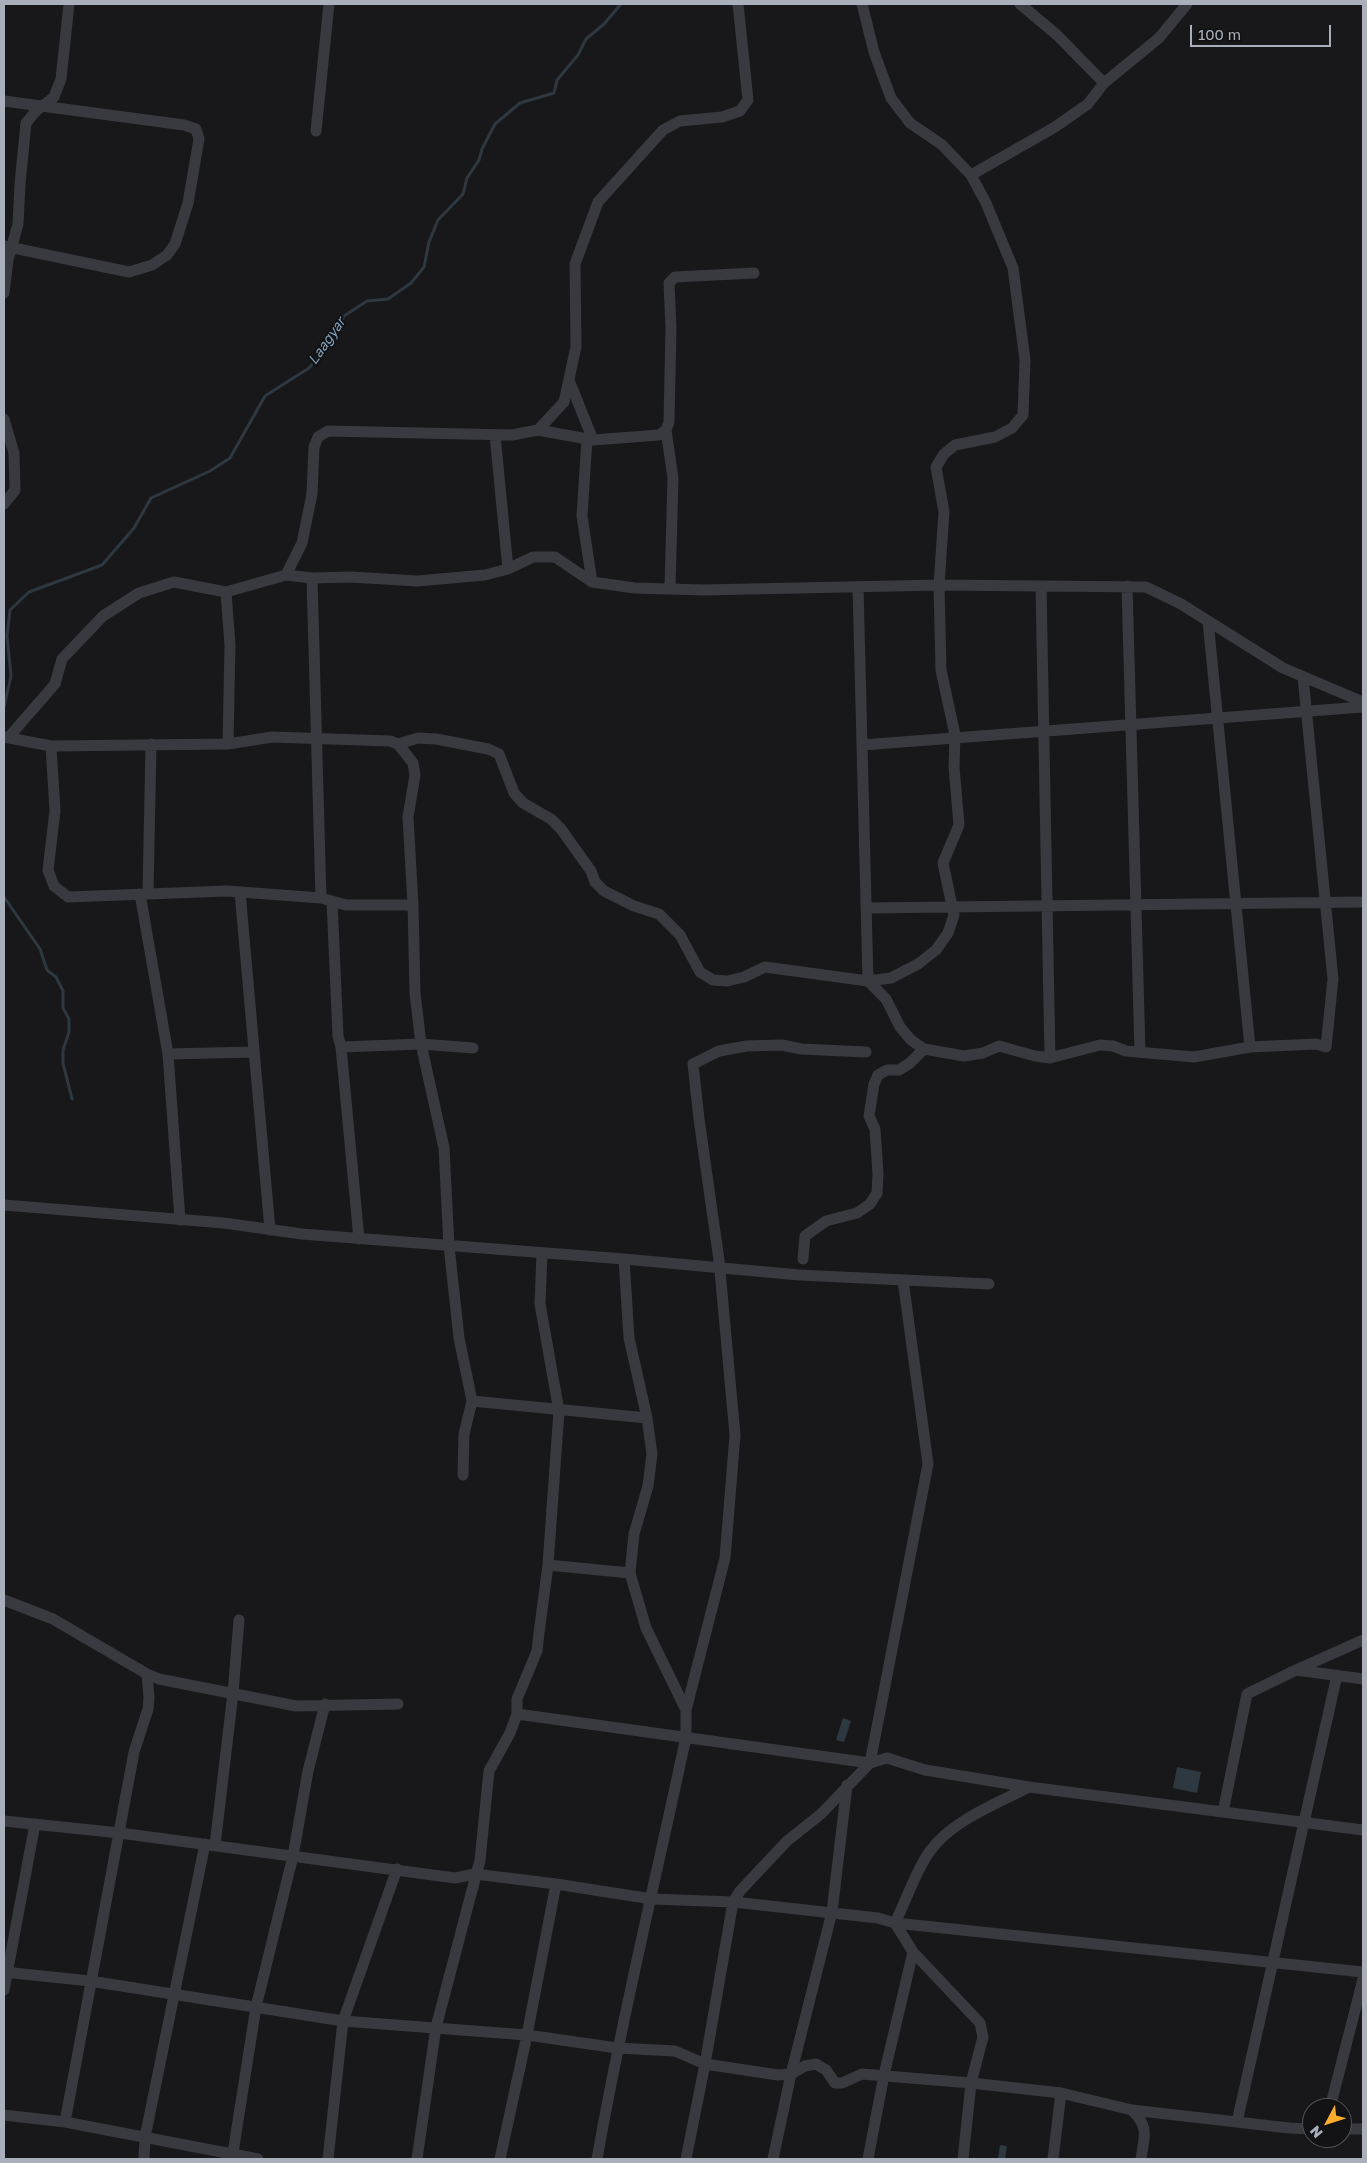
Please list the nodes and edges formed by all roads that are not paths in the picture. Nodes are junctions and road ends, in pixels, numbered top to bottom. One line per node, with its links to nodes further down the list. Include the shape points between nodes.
1 (69, 4): 9 (street, via 61,78 54,97)
2 (329, 4): 10 (street)
3 (738, 4): 15 (street, via 748,100 740,111 722,117 680,121 663,130 598,202 575,264 576,347)
4 (862, 4): 11 (street, via 874,52 891,98 910,123 941,144)
5 (1020, 4): 7 (street, via 1057,35)
6 (1187, 4): 7 (street, via 1148,49)
7 (1104, 83): 11 (street, via 1088,104 1055,127)
8 (4, 101): 9 (street)
9 (42, 106): 12 (street, via 26,123 18,224); 12 (street, via 184,125 196,130 199,140 188,203 175,244 167,255 152,265 129,272)
10 (316, 131)
11 (971, 175): 26 (street, via 1014,268 1025,360 1023,415 1012,428 995,437 955,445 944,454 936,468 944,512)
12 (8, 246): 14 (street)
13 (754, 273): 18 (street, via 675,277 669,282 671,337 669,422)
14 (4, 293)
15 (569, 380): 17 (street, via 564,402); 20 (street)
16 (4, 419): 21 (street, via 14,453 15,490)
17 (538, 430): 19 (street); 20 (street)
18 (666, 430): 20 (street, via 659,435); 30 (street, via 673,478)
19 (495, 435): 22 (street); 23 (street, via 328,431 318,437 314,447 312,494 302,543)
20 (590, 440): 25 (street, via 582,516)
21 (4, 504)
22 (508, 569): 24 (street, via 485,575 417,581); 25 (street, via 533,557 555,557)
23 (286, 575): 24 (street); 31 (street)
24 (312, 578): 42 (street)
25 (592, 582): 30 (street, via 635,588)
26 (939, 585): 27 (street); 29 (street); 41 (street, via 942,670)
27 (1041, 586): 28 (street); 39 (street)
28 (1126, 586): 32 (street, via 1146,586); 38 (street)
29 (858, 587): 30 (street); 46 (street)
30 (670, 588)
31 (226, 592): 40 (street, via 174,582 139,593 103,616 62,659 55,684); 44 (street, via 230,646)
32 (1208, 621): 33 (street, via 1282,668); 37 (street)
33 (1303, 677): 34 (street); 36 (street)
34 (1363, 702)
35 (1363, 707): 36 (street)
36 (1307, 711): 37 (street); 53 (street)
37 (1218, 718): 38 (street); 60 (street)
38 (1130, 724): 39 (street); 65 (street)
39 (1044, 731): 41 (street); 67 (street)
40 (6, 738): 47 (street)
41 (954, 738): 46 (street); 55 (street, via 959,825 943,863)
42 (317, 740): 44 (street, via 272,737); 45 (street, via 390,741); 50 (street)
43 (150, 744): 44 (street); 47 (street); 49 (street)
44 (228, 744)
45 (398, 744): 54 (street, via 413,763 415,775 408,818); 57 (street, via 418,738 436,739 499,754 514,793 561,829 591,871 595,882 604,891 659,914 680,935 700,972 712,980 726,982 765,967)
46 (862, 745): 56 (street)
47 (51, 746): 49 (street, via 55,812 48,870 54,886 68,897)
48 (240, 892): 49 (street); 50 (street); 63 (street)
49 (144, 894): 66 (street)
50 (320, 898): 51 (street)
51 (332, 902): 54 (street); 59 (street)
52 (1363, 902): 53 (street)
53 (1326, 903): 55 (street); 60 (street, via 1333,979 1326,1047 1316,1044)
54 (413, 906): 58 (street, via 414,993)
55 (952, 907): 56 (street); 57 (street, via 954,915 948,933 936,950 891,978)
56 (866, 908): 57 (street)
57 (868, 981): 62 (street, via 886,999 900,1027)
58 (421, 1044): 59 (street); 61 (street); 72 (street, via 444,1148)
59 (341, 1047): 71 (street)
60 (1250, 1047): 65 (street, via 1194,1057)
61 (473, 1048)
62 (924, 1049): 67 (street, via 964,1056 998,1046); 75 (street, via 898,1070 887,1070 878,1075 874,1084 870,1116 875,1129 877,1193 870,1204 857,1213 826,1221 805,1236)
63 (254, 1052): 66 (street); 70 (street)
64 (866, 1052): 76 (street, via 782,1045 747,1046 719,1051 693,1064)
65 (1140, 1052): 67 (street, via 1100,1045)
66 (168, 1054): 69 (street)
67 (1050, 1058)
68 (4, 1205): 69 (street)
69 (180, 1220): 70 (street)
70 (270, 1230): 71 (street)
71 (359, 1239): 72 (street)
72 (449, 1246): 73 (street); 79 (street, via 459,1338)
73 (542, 1253): 74 (street); 80 (street, via 540,1304)
74 (624, 1258): 76 (street); 81 (street, via 629,1338)
75 (803, 1259)
76 (719, 1268): 77 (street); 95 (street, via 735,1435 725,1558)
77 (903, 1280): 78 (street); 98 (street, via 928,1464)
78 (989, 1284)
79 (472, 1401): 80 (street); 82 (street, via 464,1434)
80 (559, 1411): 81 (street); 83 (street)
81 (647, 1418): 84 (street, via 652,1454 648,1486 634,1534)
82 (463, 1475)
83 (548, 1565): 84 (street); 96 (street, via 537,1651 517,1699)
84 (630, 1573): 95 (street, via 646,1628)
85 (4, 1600): 89 (street, via 53,1619)
86 (239, 1620): 92 (street)
87 (1363, 1640): 88 (street)
88 (1296, 1670): 90 (street); 101 (street, via 1247,1694)
89 (147, 1674): 92 (street); 106 (street, via 148,1709 134,1752)
90 (1337, 1676): 91 (street); 104 (street)
91 (1363, 1679)
92 (234, 1693): 93 (street, via 296,1706); 107 (street)
93 (325, 1704): 94 (street); 108 (street)
94 (398, 1704)
95 (686, 1710): 97 (street)
96 (517, 1714): 97 (street); 110 (street, via 510,1733 488,1770 480,1860)
97 (686, 1737): 98 (street); 112 (street)
98 (870, 1763): 99 (street); 100 (street, via 887,1758 925,1770)
99 (848, 1785): 113 (street, via 822,1814 787,1841); 114 (street)
100 (1029, 1786): 101 (street); 115 (street, via 962,1823 944,1837 930,1852)
101 (1223, 1812): 104 (street)
102 (4, 1821): 103 (street)
103 (35, 1824): 106 (street); 118 (street)
104 (1304, 1824): 105 (street); 117 (street)
105 (1363, 1830)
106 (120, 1833): 107 (street); 121 (street)
107 (210, 1845): 108 (street); 123 (street)
108 (292, 1856): 109 (street); 124 (street)
109 (397, 1869): 110 (street, via 455,1878); 125 (street)
110 (475, 1874): 111 (street); 126 (street)
111 (556, 1884): 112 (street); 127 (street)
112 (652, 1899): 113 (street); 128 (street)
113 (733, 1902): 114 (street); 129 (street)
114 (832, 1912): 115 (street, via 878,1918); 130 (street)
115 (895, 1924): 116 (street); 117 (street)
116 (913, 1952): 131 (street); 132 (street, via 980,2023 983,2037)
117 (1273, 1962): 119 (street); 138 (street)
118 (5, 1972): 121 (street); 122 (street)
119 (1363, 1972)
120 (1363, 1979): 134 (street)
121 (90, 1981): 123 (street); 137 (street)
122 (4, 1990)
123 (175, 1994): 124 (street); 140 (street)
124 (256, 2007): 125 (street); 141 (street)
125 (343, 2021): 126 (street); 144 (street)
126 (436, 2027): 127 (street); 145 (street)
127 (527, 2035): 128 (street); 146 (street)
128 (617, 2048): 129 (street, via 675,2051); 147 (street)
129 (705, 2064): 130 (street); 148 (street)
130 (791, 2074): 131 (street, via 816,2064 826,2070 835,2082 842,2083 862,2074); 149 (street)
131 (884, 2075): 132 (street); 150 (street)
132 (971, 2083): 133 (street); 151 (street)
133 (1062, 2093): 135 (street); 152 (street)
134 (1333, 2098)
135 (1132, 2110): 138 (street); 153 (street, via 1146,2128)
136 (4, 2115): 137 (street)
137 (65, 2122): 140 (street)
138 (1237, 2122): 139 (street)
139 (1302, 2128)
140 (145, 2137): 141 (street); 142 (street)
141 (232, 2157): 143 (street)
142 (144, 2159)
143 (258, 2159)
144 (328, 2159)
145 (417, 2159)
146 (500, 2159)
147 (597, 2159)
148 (686, 2159)
149 (773, 2159)
150 (868, 2159)
151 (963, 2159)
152 (1053, 2159)
153 (1141, 2159)

